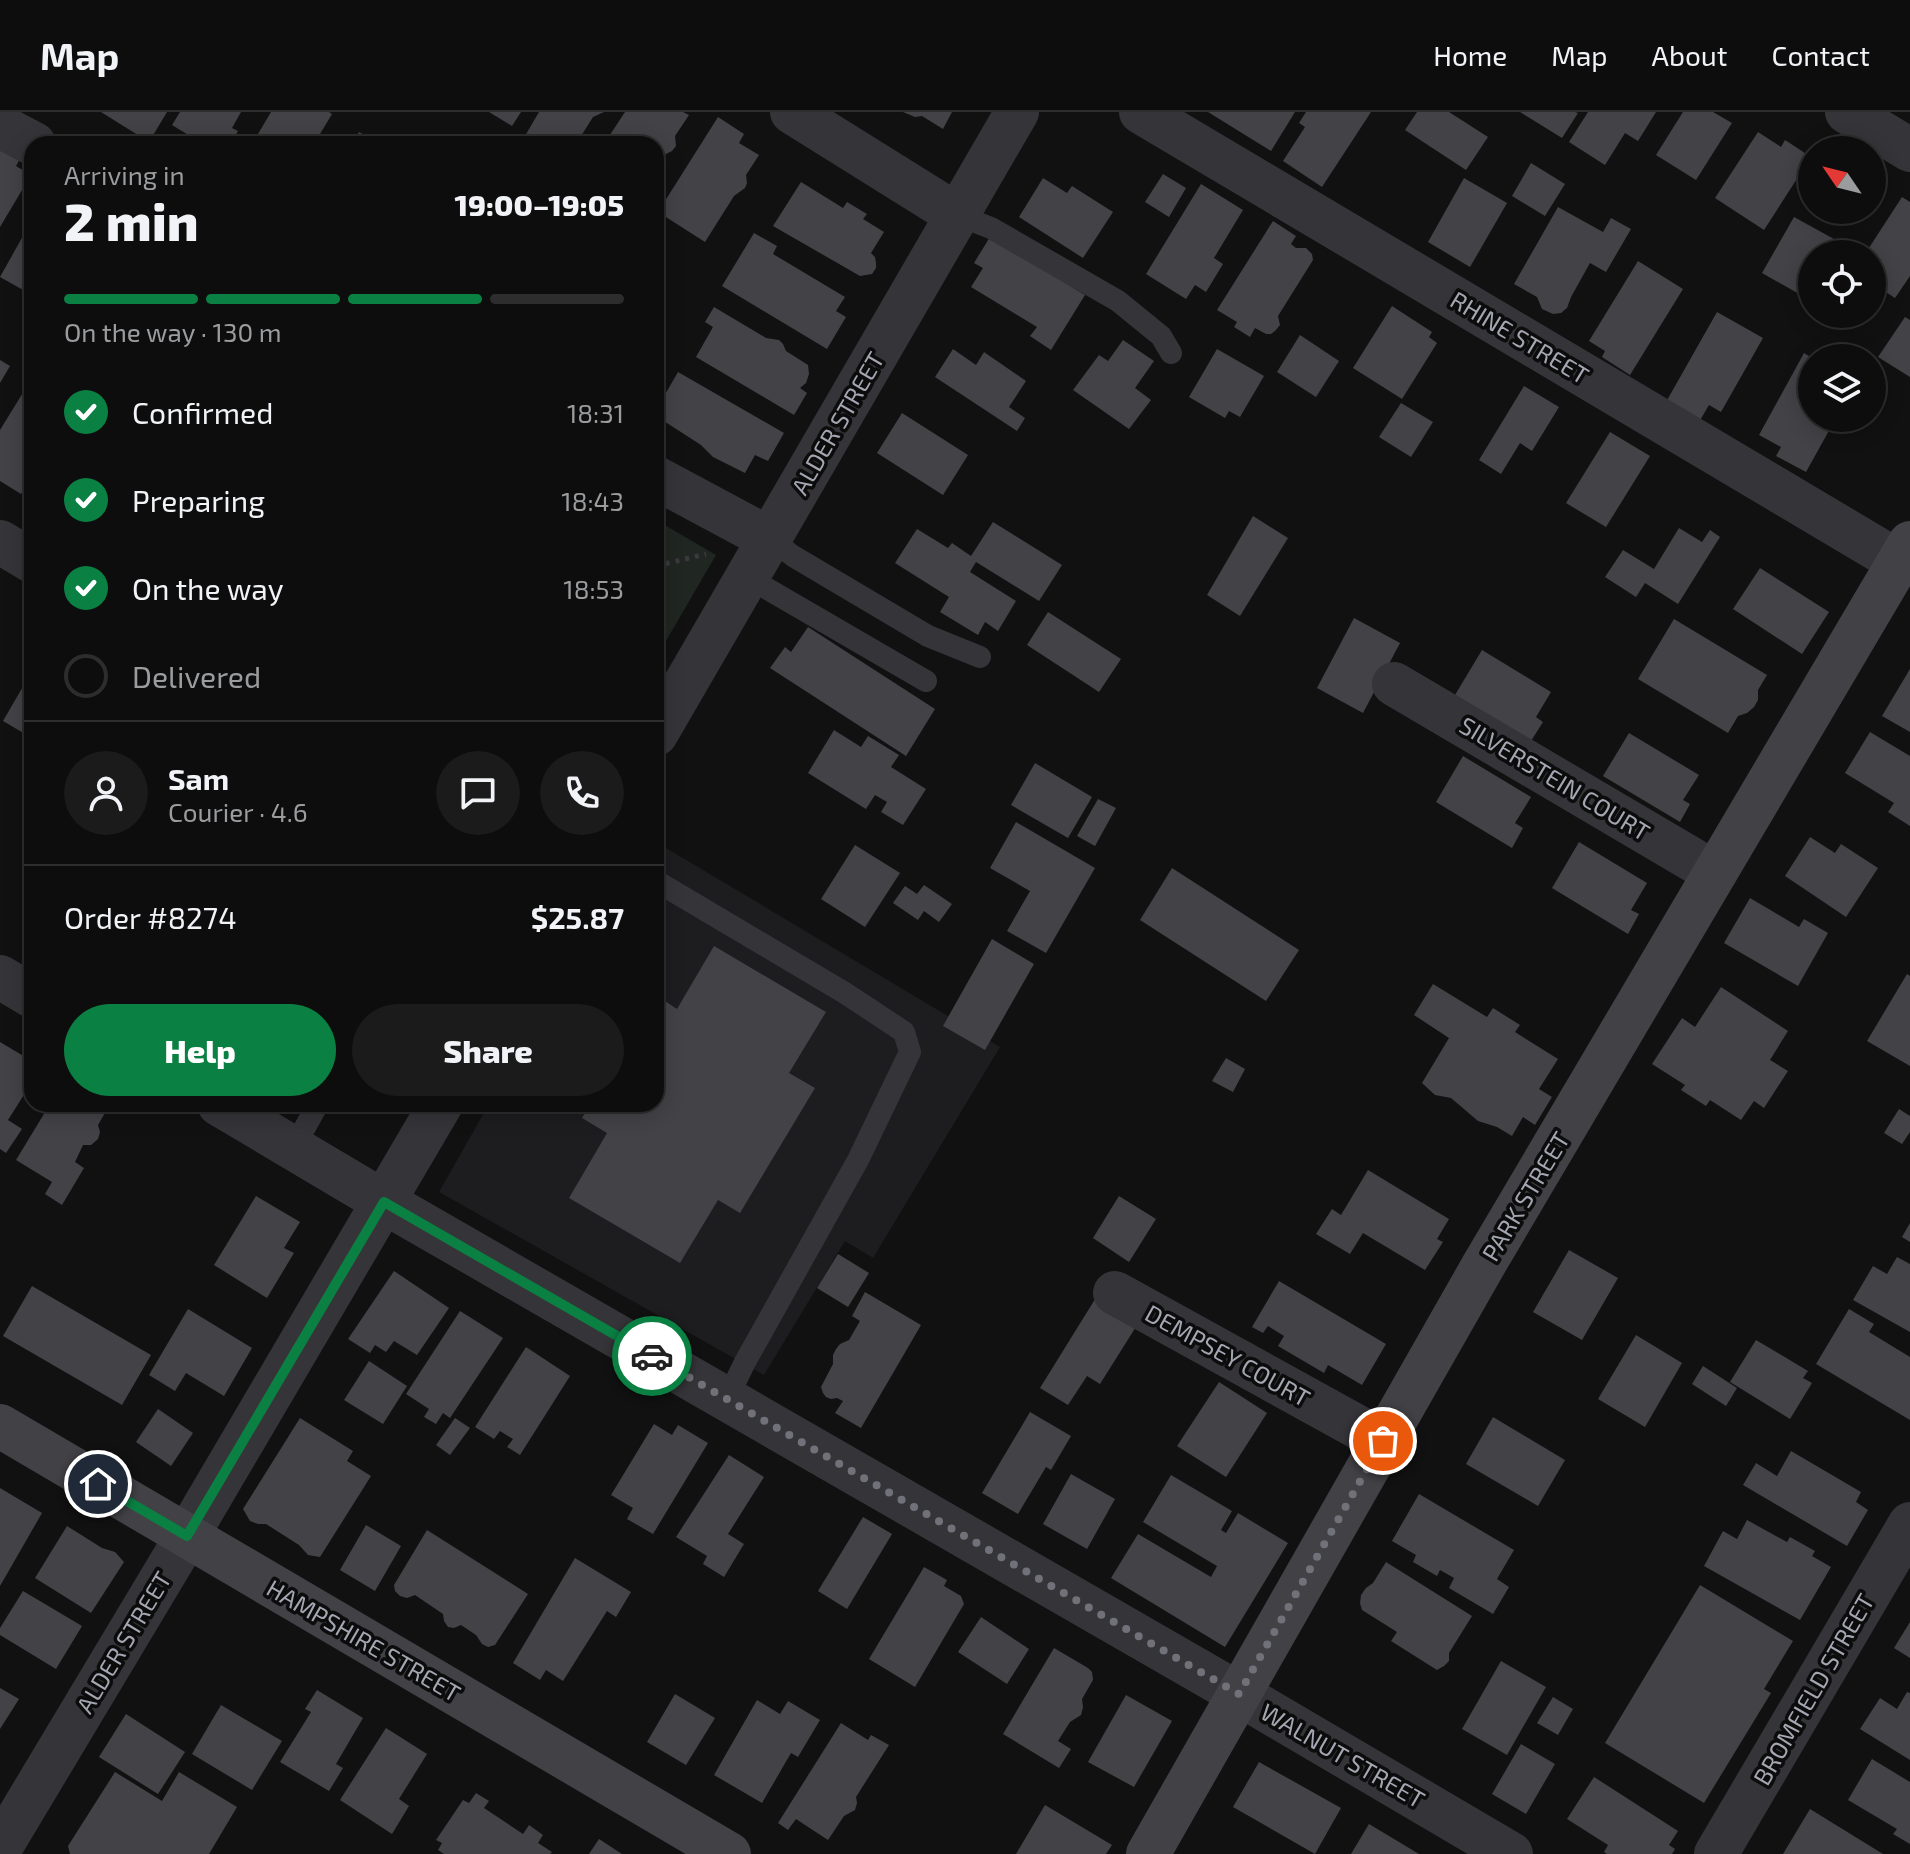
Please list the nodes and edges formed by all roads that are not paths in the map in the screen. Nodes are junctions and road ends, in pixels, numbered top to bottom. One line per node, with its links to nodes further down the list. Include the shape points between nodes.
1 (792, 112): 8 (street)
2 (1017, 112): 8 (street, ALDER STREET)
3 (1141, 112): 13 (street, RHINE STREET)
4 (1847, 112): 7 (street)
5 (0, 126): 6 (street)
6 (24, 139)
7 (1910, 150)
8 (957, 215): 9 (lane, via 991,228 1118,301 1161,336); 11 (street, ALDER STREET)
9 (1171, 353)
10 (664, 482): 11 (street)
11 (770, 539): 15 (street, ALDER STREET); 16 (lane, via 928,636)
12 (0, 542): 14 (street)
13 (1904, 552): 20 (main road, PARK STREET)
14 (24, 556)
15 (747, 577): 17 (lane); 19 (street, ALDER STREET)
16 (980, 657)
17 (926, 681)
18 (1394, 684): 20 (street, SILVERSTEIN COURT)
19 (664, 720)
20 (1715, 873): 32 (main road, PARK STREET)
21 (664, 886): 30 (lane, via 904,1032 910,1052 858,1160)
22 (0, 977): 23 (street)
23 (24, 991)
24 (233, 1112): 27 (street, WALNUT STREET)
25 (314, 1112): 27 (lane)
26 (436, 1112): 28 (street, ALDER STREET)
27 (294, 1147): 28 (street, WALNUT STREET)
28 (384, 1202): 30 (street, WALNUT STREET); 34 (street, ALDER STREET)
29 (1115, 1293): 32 (street, DEMPSEY COURT)
30 (727, 1399): 35 (street, WALNUT STREET)
31 (0, 1426): 34 (main road, HAMPSHIRE STREET)
32 (1383, 1441): 35 (main road, PARK STREET)
33 (1910, 1524): 40 (street, BROMFIELD STREET)
34 (187, 1536): 36 (street, ALDER STREET); 37 (main road, HAMPSHIRE STREET)
35 (1239, 1694): 38 (main road, PARK STREET); 39 (street, WALNUT STREET)
36 (0, 1848)
37 (729, 1854)
38 (1148, 1854)
39 (1511, 1854)
40 (1716, 1854)

